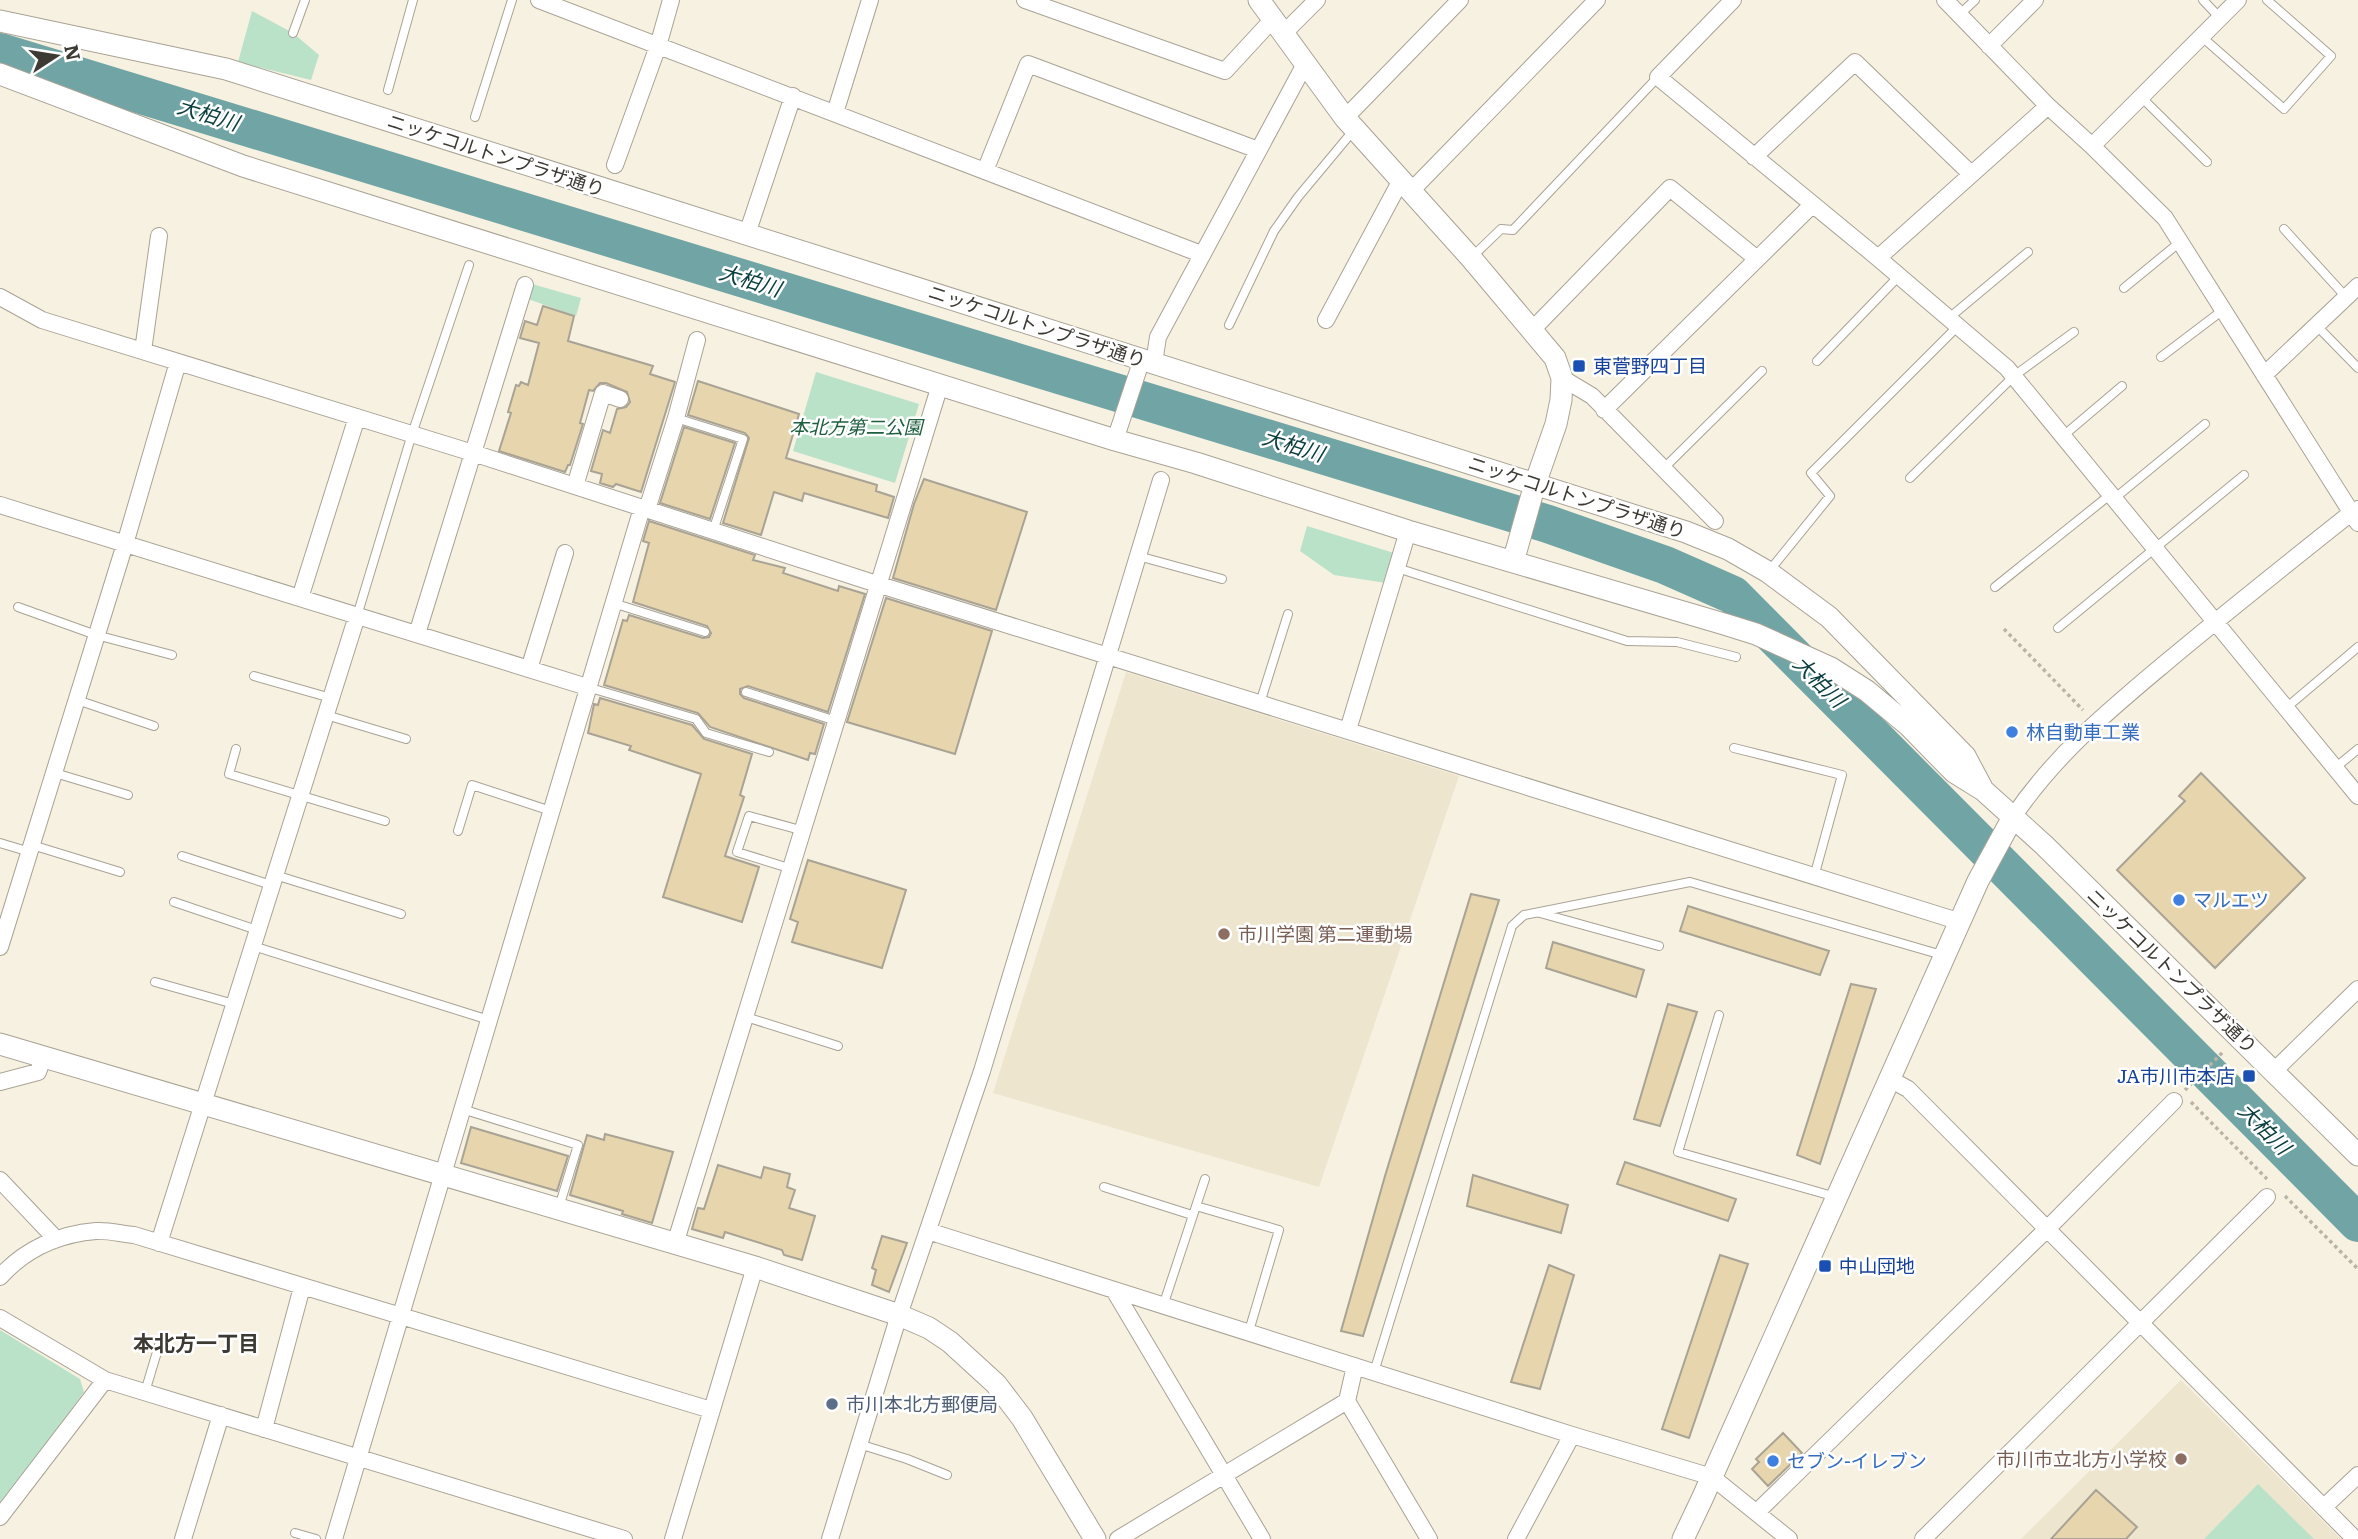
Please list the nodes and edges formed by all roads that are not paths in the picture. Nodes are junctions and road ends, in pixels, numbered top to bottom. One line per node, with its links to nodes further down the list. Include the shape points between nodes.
1 (304, 0): 24 (lane)
2 (413, 0): 31 (lane)
3 (512, 0): 36 (lane)
4 (539, 0): 19 (street)
5 (671, 0): 26 (street)
6 (870, 0): 35 (street)
7 (1025, 0): 23 (street, via 1225,71)
8 (1259, 0): 23 (street)
9 (1317, 0): 23 (street)
10 (1460, 0): 37 (street)
11 (1597, 0): 45 (street)
12 (1733, 0): 30 (street)
13 (1945, 0): 20 (street)
14 (1975, 0): 20 (lane)
15 (2035, 0): 27 (street)
16 (2203, 0): 21 (lane)
17 (2238, 0): 21 (street)
18 (2267, 0): 25 (lane, via 2331,56 2284,109)
19 (559, 4): 26 (street)
20 (1959, 15): 27 (street)
21 (2220, 19): 25 (street)
22 (0, 21): 48 (street, ニッケコルトンプラザ通り, via 226,69)
23 (1278, 27): 28 (street)
24 (293, 33)
25 (2202, 37): 33 (street)
26 (658, 46): 32 (street); 42 (street)
27 (1989, 46): 34 (street)
28 (1305, 64): 37 (street); 39 (street)
29 (0, 74): 80 (street, ニッケコルトンプラザ通り, via 243,166)
30 (1658, 77): 40 (street); 53 (lane, via 1513,230 1501,229)
31 (387, 90)
32 (793, 96): 35 (street); 48 (street)
33 (2141, 97): 38 (street); 41 (lane)
34 (2048, 106): 38 (street); 44 (street)
35 (835, 113): 43 (street)
36 (475, 117)
37 (1350, 123): 45 (street); 65 (lane, via 1274,231)
38 (2092, 146): 50 (street, via 2165,218)
39 (1258, 150): 43 (street, via 1028,64); 52 (street)
40 (1754, 158): 44 (street, via 1855,62); 46 (street)
41 (2207, 162)
42 (615, 165)
43 (985, 171): 52 (street)
44 (1971, 174): 54 (street)
45 (1406, 186): 53 (street); 63 (street)
46 (1812, 205): 54 (street); 55 (street)
47 (2284, 229): 60 (lane)
48 (747, 234): 72 (street, ニッケコルトンプラザ通り)
49 (159, 236): 70 (street)
50 (2180, 242): 59 (lane); 62 (street)
51 (2028, 252): 64 (lane)
52 (1201, 254): 72 (street)
53 (1471, 258): 67 (street)
54 (1878, 258): 57 (street)
55 (1757, 259): 67 (street, via 1670,188); 83 (street)
56 (469, 265): 87 (lane)
57 (1899, 276): 64 (street); 73 (lane)
58 (524, 285): 90 (street)
59 (2124, 288)
60 (2352, 292): 66 (street)
61 (0, 297): 70 (street, via 42,320)
62 (2223, 310): 71 (lane); 77 (street)
63 (1326, 320)
64 (1953, 322): 78 (street); 110 (lane, via 1811,473 1830,496)
65 (1229, 325)
66 (2317, 326): 75 (lane); 77 (street)
67 (1532, 330): 79 (street, via 1555,358)
68 (2074, 332): 78 (lane)
69 (697, 340): 85 (street)
70 (143, 351): 74 (street)
71 (2161, 357)
72 (1148, 361): 89 (street); 96 (street, ニッケコルトンプラザ通り)
73 (1817, 361)
74 (178, 362): 84 (street); 104 (street)
75 (2358, 368)
76 (1762, 371): 91 (lane)
77 (2264, 375): 100 (street)
78 (2014, 376): 88 (street); 93 (lane)
79 (1562, 378): 83 (street, via 1592,396); 96 (street, via 1556,424)
80 (940, 385): 89 (street, ニッケコルトンプラザ通り); 112 (street)
81 (2122, 386): 88 (lane)
82 (620, 399): 95 (street, via 603,393)
83 (1604, 410): 91 (street)
84 (356, 417): 87 (street); 114 (street)
85 (676, 418): 99 (street, via 649,503); 102 (lane, via 743,439)
86 (2205, 424): 97 (lane)
87 (412, 434): 90 (street); 118 (lane)
88 (2063, 436): 97 (street)
89 (1115, 440): 103 (street, ニッケコルトンプラザ通り)
90 (473, 453): 95 (street); 122 (street)
91 (1662, 470): 101 (street)
92 (2244, 475): 105 (lane)
93 (1910, 478)
94 (1161, 480): 108 (street)
95 (575, 486): 99 (street)
96 (1533, 492): 107 (street); 110 (street, ニッケコルトンプラザ通り, via 1686,532)
97 (2113, 496): 105 (street); 113 (lane)
98 (0, 505): 104 (street)
99 (642, 508): 102 (street); 115 (street)
100 (2356, 515): 119 (street)
101 (1715, 521)
102 (713, 531): 112 (street)
103 (1408, 531): 107 (street, ニッケコルトンプラザ通り); 109 (street)
104 (125, 544): 114 (street); 123 (street)
105 (2154, 547): 119 (street); 120 (lane)
106 (565, 553): 128 (street)
107 (1515, 555): 147 (street, ニッケコルトンプラザ通り, via 1756,635 1831,668 1867,691 1954,772)
108 (1138, 556): 111 (lane); 126 (street)
109 (1397, 568): 127 (lane, via 1628,641 1677,642); 139 (street)
110 (1769, 572): 147 (street, ニッケコルトンプラザ通り, via 1829,617 1885,672 1965,756)
111 (1222, 579)
112 (880, 585): 126 (street); 137 (street)
113 (1995, 587)
114 (300, 598): 118 (street)
115 (613, 603): 121 (lane); 130 (street)
116 (18, 607): 123 (lane)
117 (1288, 614): 134 (lane)
118 (357, 616): 122 (street); 132 (street)
119 (2215, 621): 135 (street); 152 (street, via 2060,756)
120 (2058, 628)
121 (705, 632)
122 (417, 634): 128 (street)
123 (96, 635): 125 (lane); 133 (street)
124 (2358, 647): 135 (lane)
125 (172, 655)
126 (1108, 656): 134 (street); 198 (street, via 982,1071)
127 (1736, 657)
128 (529, 669): 130 (street)
129 (254, 676): 132 (lane)
130 (587, 687): 144 (lane, via 696,719 706,733); 151 (street)
131 (746, 692): 137 (lane)
132 (331, 698): 136 (street)
133 (77, 701): 138 (lane); 146 (street)
134 (1260, 703): 139 (street)
135 (2286, 708): 145 (street)
136 (326, 715): 140 (lane); 149 (street)
137 (838, 721): 155 (street)
138 (154, 726)
139 (1348, 730): 161 (street)
140 (406, 739)
141 (1734, 748): 161 (lane, via 1842,775)
142 (236, 749): 149 (lane, via 229,774)
143 (2358, 749): 145 (lane)
144 (769, 752)
145 (2335, 768): 150 (street)
146 (55, 772): 148 (lane); 157 (street)
147 (1983, 790): 152 (street, ニッケコルトンプラザ通り)
148 (128, 795)
149 (300, 795): 153 (lane); 162 (street)
150 (2358, 796)
151 (551, 811): 154 (lane, via 472,785); 177 (street)
152 (2013, 817): 166 (street); 181 (street, ニッケコルトンプラザ通り)
153 (385, 821)
154 (458, 831)
155 (804, 831): 159 (street); 159 (lane, via 748,816 737,852)
156 (0, 843): 157 (lane)
157 (31, 848): 160 (lane); 170 (street)
158 (182, 856): 162 (lane)
159 (792, 869): 176 (street)
160 (120, 872)
161 (1814, 877): 166 (street)
162 (273, 881): 165 (lane); 167 (street)
163 (174, 902): 167 (lane)
164 (1537, 912): 169 (lane); 171 (lane, via 1690,882); 214 (lane, via 1524,915 1512,926)
165 (401, 914)
166 (1961, 922): 171 (street)
167 (257, 930): 168 (street)
168 (253, 946): 174 (street); 177 (lane)
169 (1660, 946)
170 (0, 947)
171 (1945, 956): 182 (street)
172 (155, 982): 174 (lane)
173 (2358, 989): 181 (street)
174 (234, 1004): 185 (street)
175 (1719, 1016): 192 (lane, via 1678,1152)
176 (746, 1017): 179 (lane); 201 (street)
177 (489, 1020): 186 (street)
178 (0, 1044): 180 (street)
179 (838, 1046)
180 (43, 1058): 183 (street, via 38,1072); 185 (street)
181 (2274, 1071): 187 (street, ニッケコルトンプラザ通り)
182 (1888, 1078): 192 (street); 197 (street, via 1908,1090)
183 (0, 1083)
184 (2178, 1097): 197 (street)
185 (202, 1105): 188 (street); 200 (street)
186 (462, 1109): 188 (street); 195 (lane, via 578,1145)
187 (2358, 1155)
188 (442, 1176): 195 (street); 208 (street)
189 (1205, 1179): 194 (lane)
190 (0, 1180): 199 (street)
191 (1104, 1187): 196 (lane)
192 (1836, 1197): 227 (street)
193 (2267, 1197): 210 (street)
194 (1196, 1206): 196 (lane); 211 (lane, via 1279,1230)
195 (558, 1210): 201 (street)
196 (1192, 1215): 206 (lane)
197 (2046, 1230): 210 (street); 229 (street)
198 (928, 1231): 205 (street); 207 (street)
199 (55, 1238): 200 (street, via 98,1230); 203 (street, via 13,1262)
200 (159, 1243): 204 (street)
201 (675, 1244): 202 (street)
202 (755, 1267): 207 (street); 218 (street)
203 (0, 1277)
204 (302, 1287): 208 (street); 220 (street)
205 (1115, 1292): 206 (street); 225 (street)
206 (1163, 1306): 211 (street)
207 (899, 1315): 222 (street); 238 (street, via 950,1342 996,1384 1022,1418)
208 (400, 1317): 218 (street); 223 (street)
209 (0, 1318): 215 (street)
210 (2140, 1323): 228 (street); 245 (street)
211 (1249, 1331): 213 (street)
212 (160, 1342): 216 (lane)
213 (1355, 1366): 214 (street); 217 (street)
214 (1374, 1372): 221 (street)
215 (105, 1380): 216 (street); 230 (street)
216 (145, 1392): 219 (street)
217 (1347, 1401): 225 (street); 241 (street)
218 (711, 1410): 236 (street)
219 (221, 1415): 220 (street); 232 (street)
220 (264, 1429): 223 (street)
221 (1572, 1435): 227 (street); 242 (street)
222 (859, 1444): 224 (lane); 237 (street)
223 (358, 1459): 234 (street); 235 (street)
224 (947, 1475)
225 (1224, 1475): 239 (street); 240 (street)
226 (2358, 1475): 228 (street)
227 (1712, 1477): 229 (street); 243 (street)
228 (2324, 1507): 246 (street)
229 (1757, 1512): 244 (street)
230 (0, 1517)
231 (295, 1533): 233 (lane)
232 (183, 1539)
233 (316, 1539)
234 (334, 1539)
235 (624, 1539)
236 (673, 1539)
237 (830, 1539)
238 (1095, 1539)
239 (1118, 1539)
240 (1262, 1539)
241 (1429, 1539)
242 (1516, 1539)
243 (1683, 1539)
244 (1789, 1539)
245 (1923, 1539)
246 (2355, 1539)

